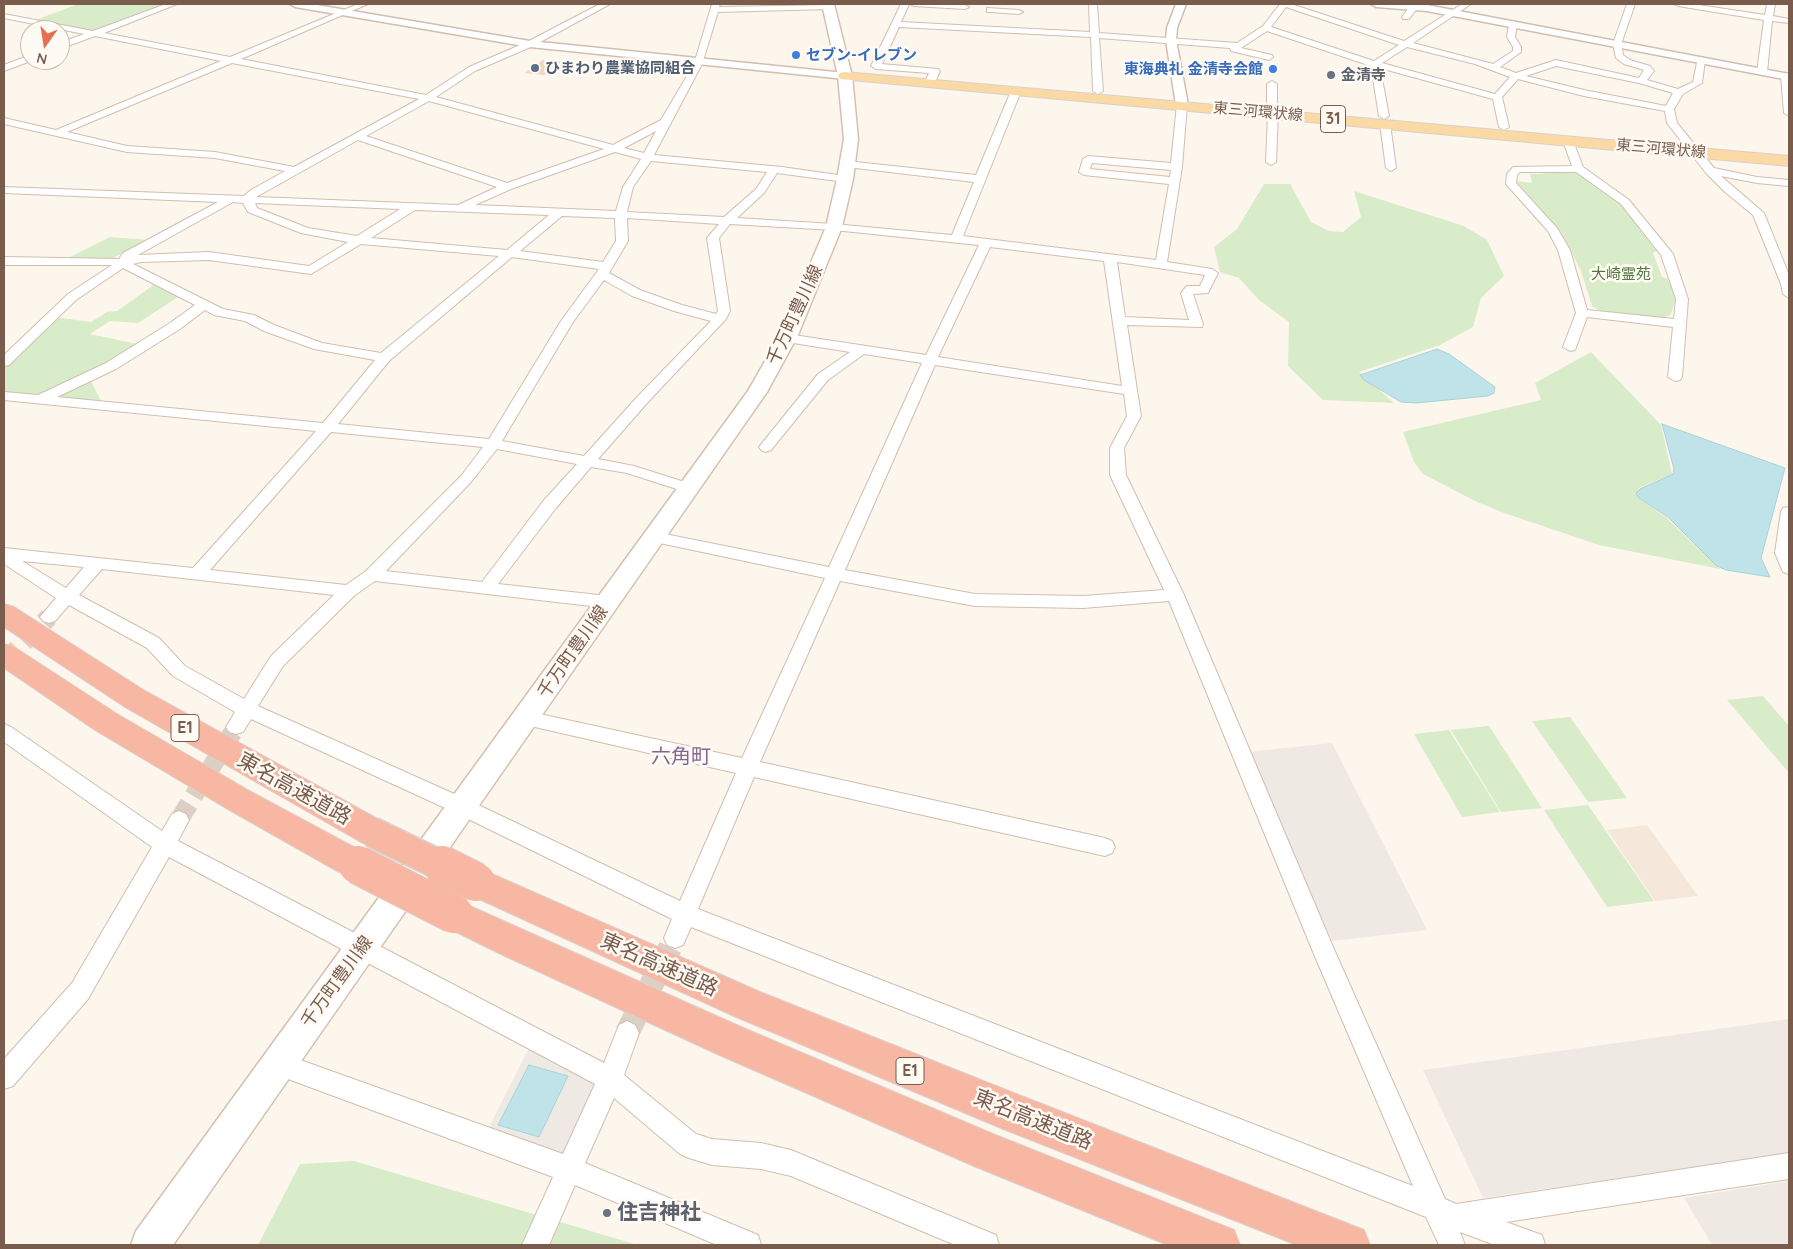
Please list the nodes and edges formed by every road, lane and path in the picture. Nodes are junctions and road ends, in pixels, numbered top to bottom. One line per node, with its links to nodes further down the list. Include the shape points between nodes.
1 (173, 4): 33 (street)
2 (295, 4): 23 (street)
3 (364, 4): 23 (street)
4 (584, 4): 15 (street)
5 (905, 4): 29 (street)
6 (914, 4): 20 (street)
7 (1093, 4): 35 (street)
8 (1181, 4): 37 (street, via 1177,29)
9 (1284, 4): 31 (street); 40 (street)
10 (1376, 4): 18 (street)
11 (1467, 4): 24 (street)
12 (1631, 4): 41 (street)
13 (1678, 4): 17 (street)
14 (1771, 4): 27 (street)
15 (603, 5): 39 (street)
16 (828, 5): 19 (street); 52 (main road, 千万町豊川線)
17 (1698, 5): 27 (street)
18 (1414, 6): 24 (street); 26 (street)
19 (716, 7): 46 (street)
20 (965, 7)
21 (1020, 8): 22 (street); 32 (street)
22 (990, 10)
23 (344, 12): 39 (street); 44 (street)
24 (1453, 13): 30 (street); 40 (street)
25 (4, 16): 33 (street)
26 (1406, 17)
27 (1770, 18): 28 (street); 51 (street, via 1765,34)
28 (1789, 21)
29 (896, 24): 32 (street); 56 (street, via 876,66 935,71)
30 (1513, 24): 41 (street); 50 (street, via 1511,37 1517,52)
31 (1266, 28): 36 (street); 48 (street)
32 (1014, 30): 35 (street)
33 (93, 34): 38 (street); 44 (street)
34 (1236, 34): 36 (street)
35 (1095, 35): 37 (street); 60 (street)
36 (1254, 36): 42 (street)
37 (1171, 40): 42 (street); 64 (street)
38 (70, 42)
39 (530, 44): 46 (street); 63 (street, via 472,69)
40 (1405, 44): 48 (street); 50 (street)
41 (1617, 44): 45 (street); 57 (street, via 1622,59 1650,71)
42 (1238, 46): 43 (street, via 1234,49)
43 (1269, 57)
44 (231, 60): 63 (street); 72 (street)
45 (1701, 60): 51 (street); 61 (street, via 1698,83)
46 (699, 61): 52 (street); 70 (street)
47 (20, 62): 49 (street)
48 (1375, 64): 62 (street, via 1440,86); 68 (street)
49 (4, 68)
50 (1493, 68): 53 (street)
51 (1762, 72): 54 (street)
52 (845, 76): 55 (main road, 東三河環状線 / 31); 87 (main road, 千万町豊川線, via 851,139)
53 (1516, 76): 57 (street, via 1556,63); 62 (street); 65 (street)
54 (1788, 76): 67 (street)
55 (876, 79): 56 (main road, 東三河環状線 / 31); 59 (main road, 東三河環状線 / 31)
56 (930, 82): 60 (main road, 東三河環状線 / 31)
57 (1641, 82): 61 (street)
58 (1272, 84): 66 (street)
59 (1016, 91): 64 (main road, 東三河環状線 / 31); 88 (street)
60 (1098, 91): 64 (main road, 東三河環状線 / 31)
61 (1679, 92): 65 (street)
62 (1497, 97): 71 (street)
63 (428, 98): 73 (street); 76 (street)
64 (1181, 102): 66 (main road, 東三河環状線 / 31); 81 (street)
65 (1669, 109): 75 (street, via 1672,123)
66 (1273, 110): 68 (main road, 東三河環状線 / 31); 80 (street)
67 (1789, 113)
68 (1384, 120): 71 (main road, 東三河環状線 / 31); 74 (main road, 東三河環状線 / 31); 82 (street)
69 (4, 121): 72 (street)
70 (664, 122): 76 (street); 78 (street)
71 (1504, 127): 75 (main road, 東三河環状線 / 31)
72 (57, 133): 84 (street, via 127,149 215,154)
73 (357, 136): 84 (street); 91 (street)
74 (1568, 141): 75 (main road, 東三河環状線 / 31); 83 (street)
75 (1691, 148): 77 (main road, 東三河環状線 / 31); 79 (main road, 東三河環状線 / 31); 86 (street)
76 (613, 149): 78 (street); 91 (street)
77 (1789, 153)
78 (647, 157): 85 (street); 98 (street, via 628,187)
79 (1789, 161)
80 (1271, 162)
81 (1177, 167): 89 (street); 89 (street, via 1088,159 1084,172)
82 (1391, 168)
83 (1578, 169): 112 (street, via 1516,169 1511,184 1553,230 1564,250); 115 (street, via 1625,202 1666,254 1682,299)
84 (295, 170): 94 (street)
85 (773, 170): 87 (street); 99 (street, via 760,191)
86 (1710, 171): 90 (street); 110 (street, via 1758,213)
87 (846, 172): 88 (street); 100 (main road, 千万町豊川線)
88 (979, 179): 101 (street)
89 (1175, 181): 108 (street)
90 (1789, 183)
91 (507, 187): 96 (street)
92 (4, 190): 93 (street)
93 (231, 198): 94 (street); 107 (street, via 127,256)
94 (247, 198): 95 (street); 102 (street, via 252,210 282,223 305,231)
95 (413, 206): 96 (street); 102 (street)
96 (459, 208): 97 (street)
97 (557, 214): 98 (street); 104 (street)
98 (621, 216): 99 (street); 109 (street, via 622,241)
99 (728, 220): 100 (street); 113 (street, via 713,238 724,311)
100 (834, 227): 101 (street); 116 (main road, 千万町豊川線)
101 (956, 238): 103 (street)
102 (358, 240): 104 (street); 107 (street, via 311,270 209,256 140,258)
103 (986, 242): 105 (street); 120 (street)
104 (510, 253): 109 (street); 119 (street)
105 (1110, 258): 108 (street); 114 (street)
106 (4, 261): 107 (street)
107 (122, 263): 111 (street); 121 (street, via 72,297)
108 (1161, 264): 114 (street, via 1212,273 1204,290 1191,289 1187,293 1197,324)
109 (604, 270): 113 (street, via 636,292); 127 (street, via 567,321)
110 (1789, 287)
111 (204, 304): 119 (street, via 319,346); 125 (street, via 111,366)
112 (1582, 313): 115 (street); 117 (street)
113 (720, 319): 129 (street)
114 (1119, 321): 123 (street)
115 (1680, 324): 122 (street)
116 (787, 338): 118 (street); 130 (main road, 千万町豊川線, via 757,392)
117 (1570, 347)
118 (862, 350): 120 (street); 128 (street, via 822,378)
119 (384, 358): 126 (street)
120 (930, 360): 123 (street); 138 (street)
121 (4, 362)
122 (1675, 377)
123 (1130, 391): 142 (street, via 1134,416 1117,448 1118,475)
124 (4, 396): 125 (street)
125 (41, 400): 126 (street)
126 (327, 428): 127 (street); 137 (street)
127 (493, 444): 129 (street); 139 (street, via 466,479)
128 (766, 447)
129 (587, 461): 130 (street, via 629,469); 140 (street)
130 (689, 488): 132 (main road, 千万町豊川線)
131 (1789, 512): 136 (street, via 1783,553)
132 (655, 537): 138 (street); 144 (main road, 千万町豊川線)
133 (4, 553): 135 (street)
134 (4, 557): 143 (street)
135 (98, 563): 137 (street); 143 (street)
136 (1789, 568)
137 (197, 574): 141 (street)
138 (835, 574): 142 (street, via 975,600 1083,602); 152 (street)
139 (372, 575): 140 (street); 141 (street)
140 (486, 588): 144 (street)
141 (348, 591): 148 (street, via 277,661)
142 (1175, 595): 166 (street, via 1314,929)
143 (66, 596): 146 (street); 148 (street, via 153,643 179,671)
144 (608, 602): 149 (main road, 千万町豊川線)
145 (4, 614): 172 (highway, 東名高速道路 / E1, bridge, via 135,699 270,777 372,832 476,882 756,1008)
146 (48, 617)
147 (4, 654): 171 (highway, 東名高速道路 / E1, bridge, via 106,722 242,802 454,914 728,1040 988,1152)
148 (246, 709): 150 (street); 153 (street)
149 (526, 718): 152 (street); 153 (main road, 千万町豊川線)
150 (236, 727)
151 (4, 732): 155 (street)
152 (748, 766): 156 (street); 157 (street)
153 (463, 807): 157 (street); 159 (main road, 千万町豊川線)
154 (178, 820): 155 (street)
155 (166, 845): 159 (street); 162 (street, via 80,991)
156 (1105, 847)
157 (684, 914): 158 (street); 166 (street)
158 (675, 938)
159 (361, 949): 161 (main road, 千万町豊川線); 163 (street)
160 (627, 1033): 163 (street)
161 (278, 1064): 165 (street); 167 (main road, 千万町豊川線)
162 (4, 1077)
163 (610, 1080): 165 (street); 170 (street, via 689,1145 712,1152 761,1156 791,1163)
164 (1789, 1166): 166 (street)
165 (570, 1170): 168 (street); 169 (street)
166 (1444, 1212): 173 (street); 174 (street)
167 (150, 1245)
168 (535, 1245)
169 (748, 1245)
170 (986, 1245)
171 (1219, 1245)
172 (1349, 1245)
173 (1452, 1245)
174 (1532, 1245)

